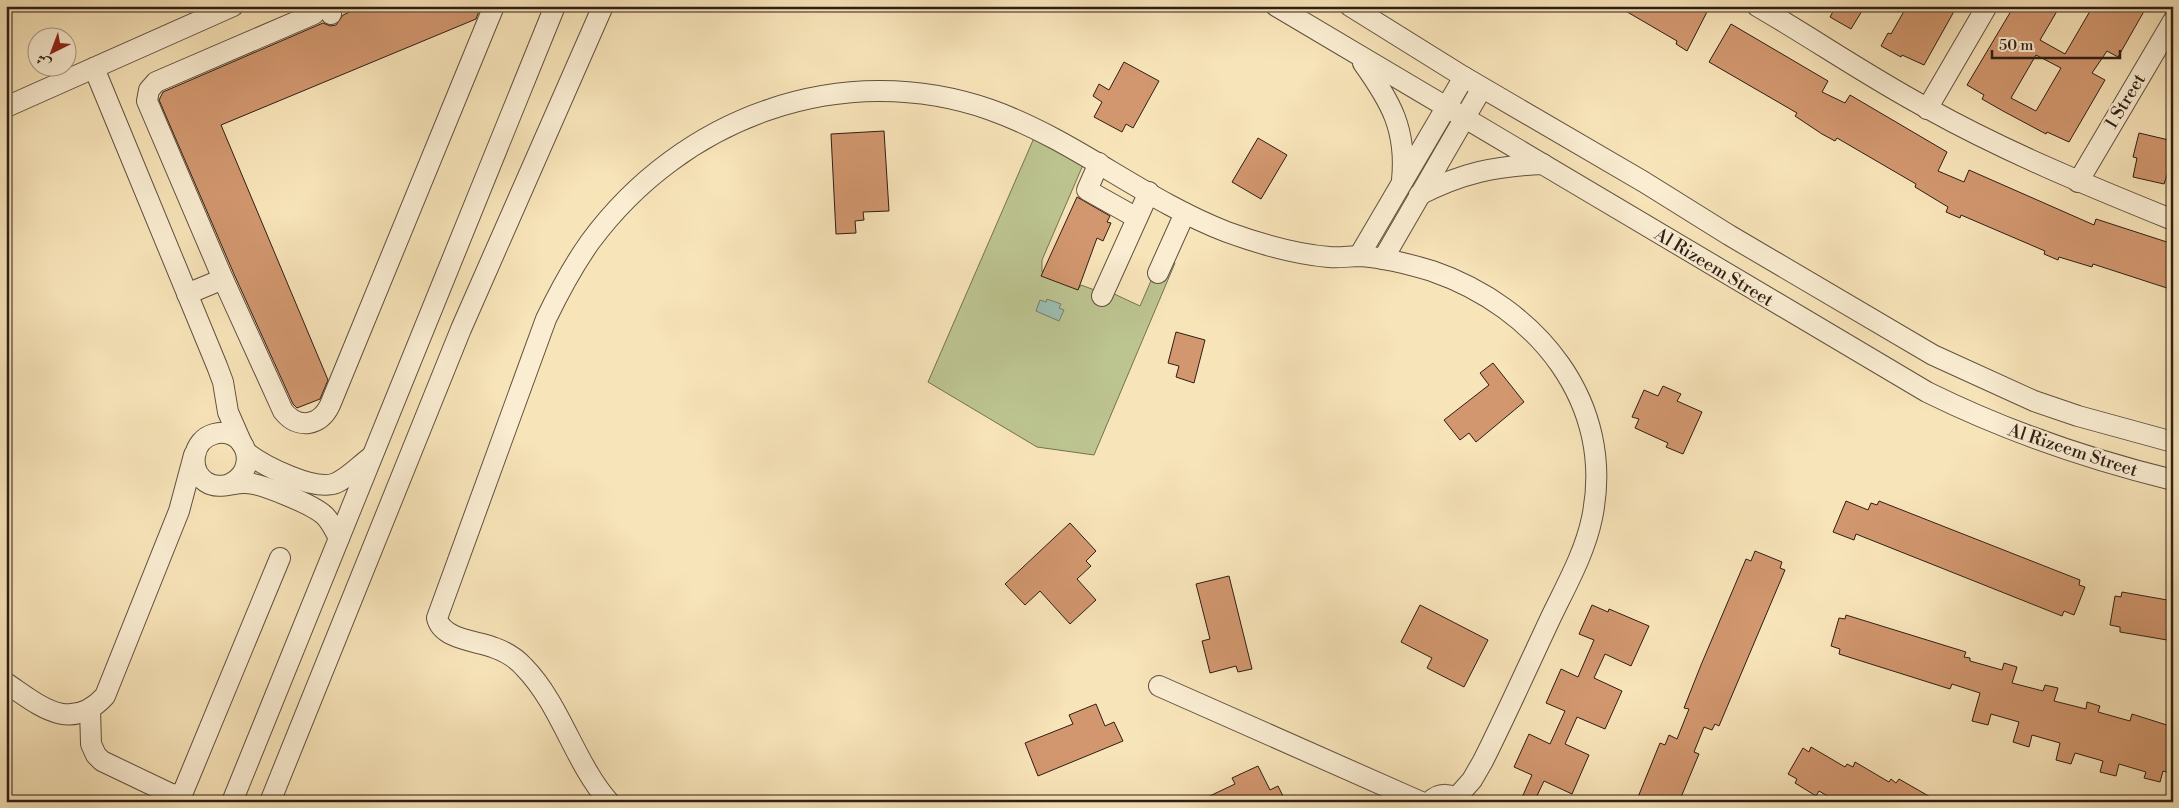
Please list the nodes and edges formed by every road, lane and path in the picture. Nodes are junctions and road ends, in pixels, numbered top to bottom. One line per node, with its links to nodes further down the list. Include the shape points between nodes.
1 (233, 6): 13 (street)
2 (494, 6): 32 (street, via 330,405 326,414 317,421 296,423 283,411)
3 (555, 6): 40 (street)
4 (603, 6): 51 (street, via 461,329)
5 (1276, 6): 12 (street, Al Rizeem Street)
6 (1350, 6): 14 (street, Al Rizeem Street)
7 (1758, 6): 10 (street)
8 (1987, 6): 18 (street)
9 (324, 11): 32 (street, via 156,82 148,94 148,108)
10 (1785, 13): 18 (street)
11 (2173, 21): 22 (street, 1 Street)
12 (1357, 55): 16 (street, Al Rizeem Street); 23 (street, via 1381,87 1397,118 1403,153)
13 (94, 68): 17 (street); 33 (street)
14 (1464, 77): 15 (street, Al Rizeem Street); 16 (street)
15 (1482, 88): 19 (street); 37 (street, Al Rizeem Street, via 1933,355 2034,400)
16 (1447, 106): 19 (street, Al Rizeem Street); 23 (street)
17 (6, 107)
18 (1927, 109): 22 (street)
19 (1465, 117): 21 (street, Al Rizeem Street); 25 (street)
20 (1099, 163): 24 (street); 27 (street, via 1087,187 1090,193); 52 (street, via 1018,121 965,102 887,91 826,95 762,110 676,157 636,191 591,241 546,319 437,618 438,624 446,631 505,652 524,667 547,698 594,783)
21 (1543, 164): 25 (street, via 1473,172); 41 (street, Al Rizeem Street, via 1927,392 2055,446)
22 (2078, 182): 28 (street)
23 (1401, 183): 29 (street)
24 (1149, 192): 26 (street); 27 (street)
25 (1419, 195): 30 (street)
26 (1185, 213): 29 (street, via 1217,228 1276,248 1331,257); 31 (street)
27 (1137, 218): 34 (street)
28 (2173, 220)
29 (1359, 256): 30 (street)
30 (1384, 259): 49 (street, via 1436,273 1475,289 1527,326 1555,357 1574,387 1586,414 1595,456 1594,506 1577,562 1483,761)
31 (1158, 273)
32 (223, 279): 33 (street)
33 (187, 294): 35 (street, via 223,382)
34 (1102, 296)
35 (224, 397): 36 (street, via 216,424); 38 (street)
36 (205, 438): 38 (street, via 225,433); 39 (street)
37 (2173, 442)
38 (244, 448): 40 (street, via 268,466 318,485 338,483); 42 (street, via 245,470 241,477)
39 (194, 455): 42 (street, via 199,475 207,482); 43 (street)
40 (372, 456): 44 (street)
41 (2173, 480)
42 (222, 486): 43 (street, via 197,493); 44 (street, via 243,482 257,484 309,506 326,517)
43 (179, 511): 48 (street, via 110,688)
44 (339, 538): 50 (street)
45 (280, 558): 48 (street, via 183,792 175,796 102,761 91,744)
46 (6, 683): 48 (street, via 53,713 72,715)
47 (1159, 686): 53 (street)
48 (90, 709)
49 (1459, 800): 54 (street, via 1444,795)
50 (232, 802)
51 (270, 802)
52 (609, 802)
53 (1421, 802)
54 (1430, 802)

